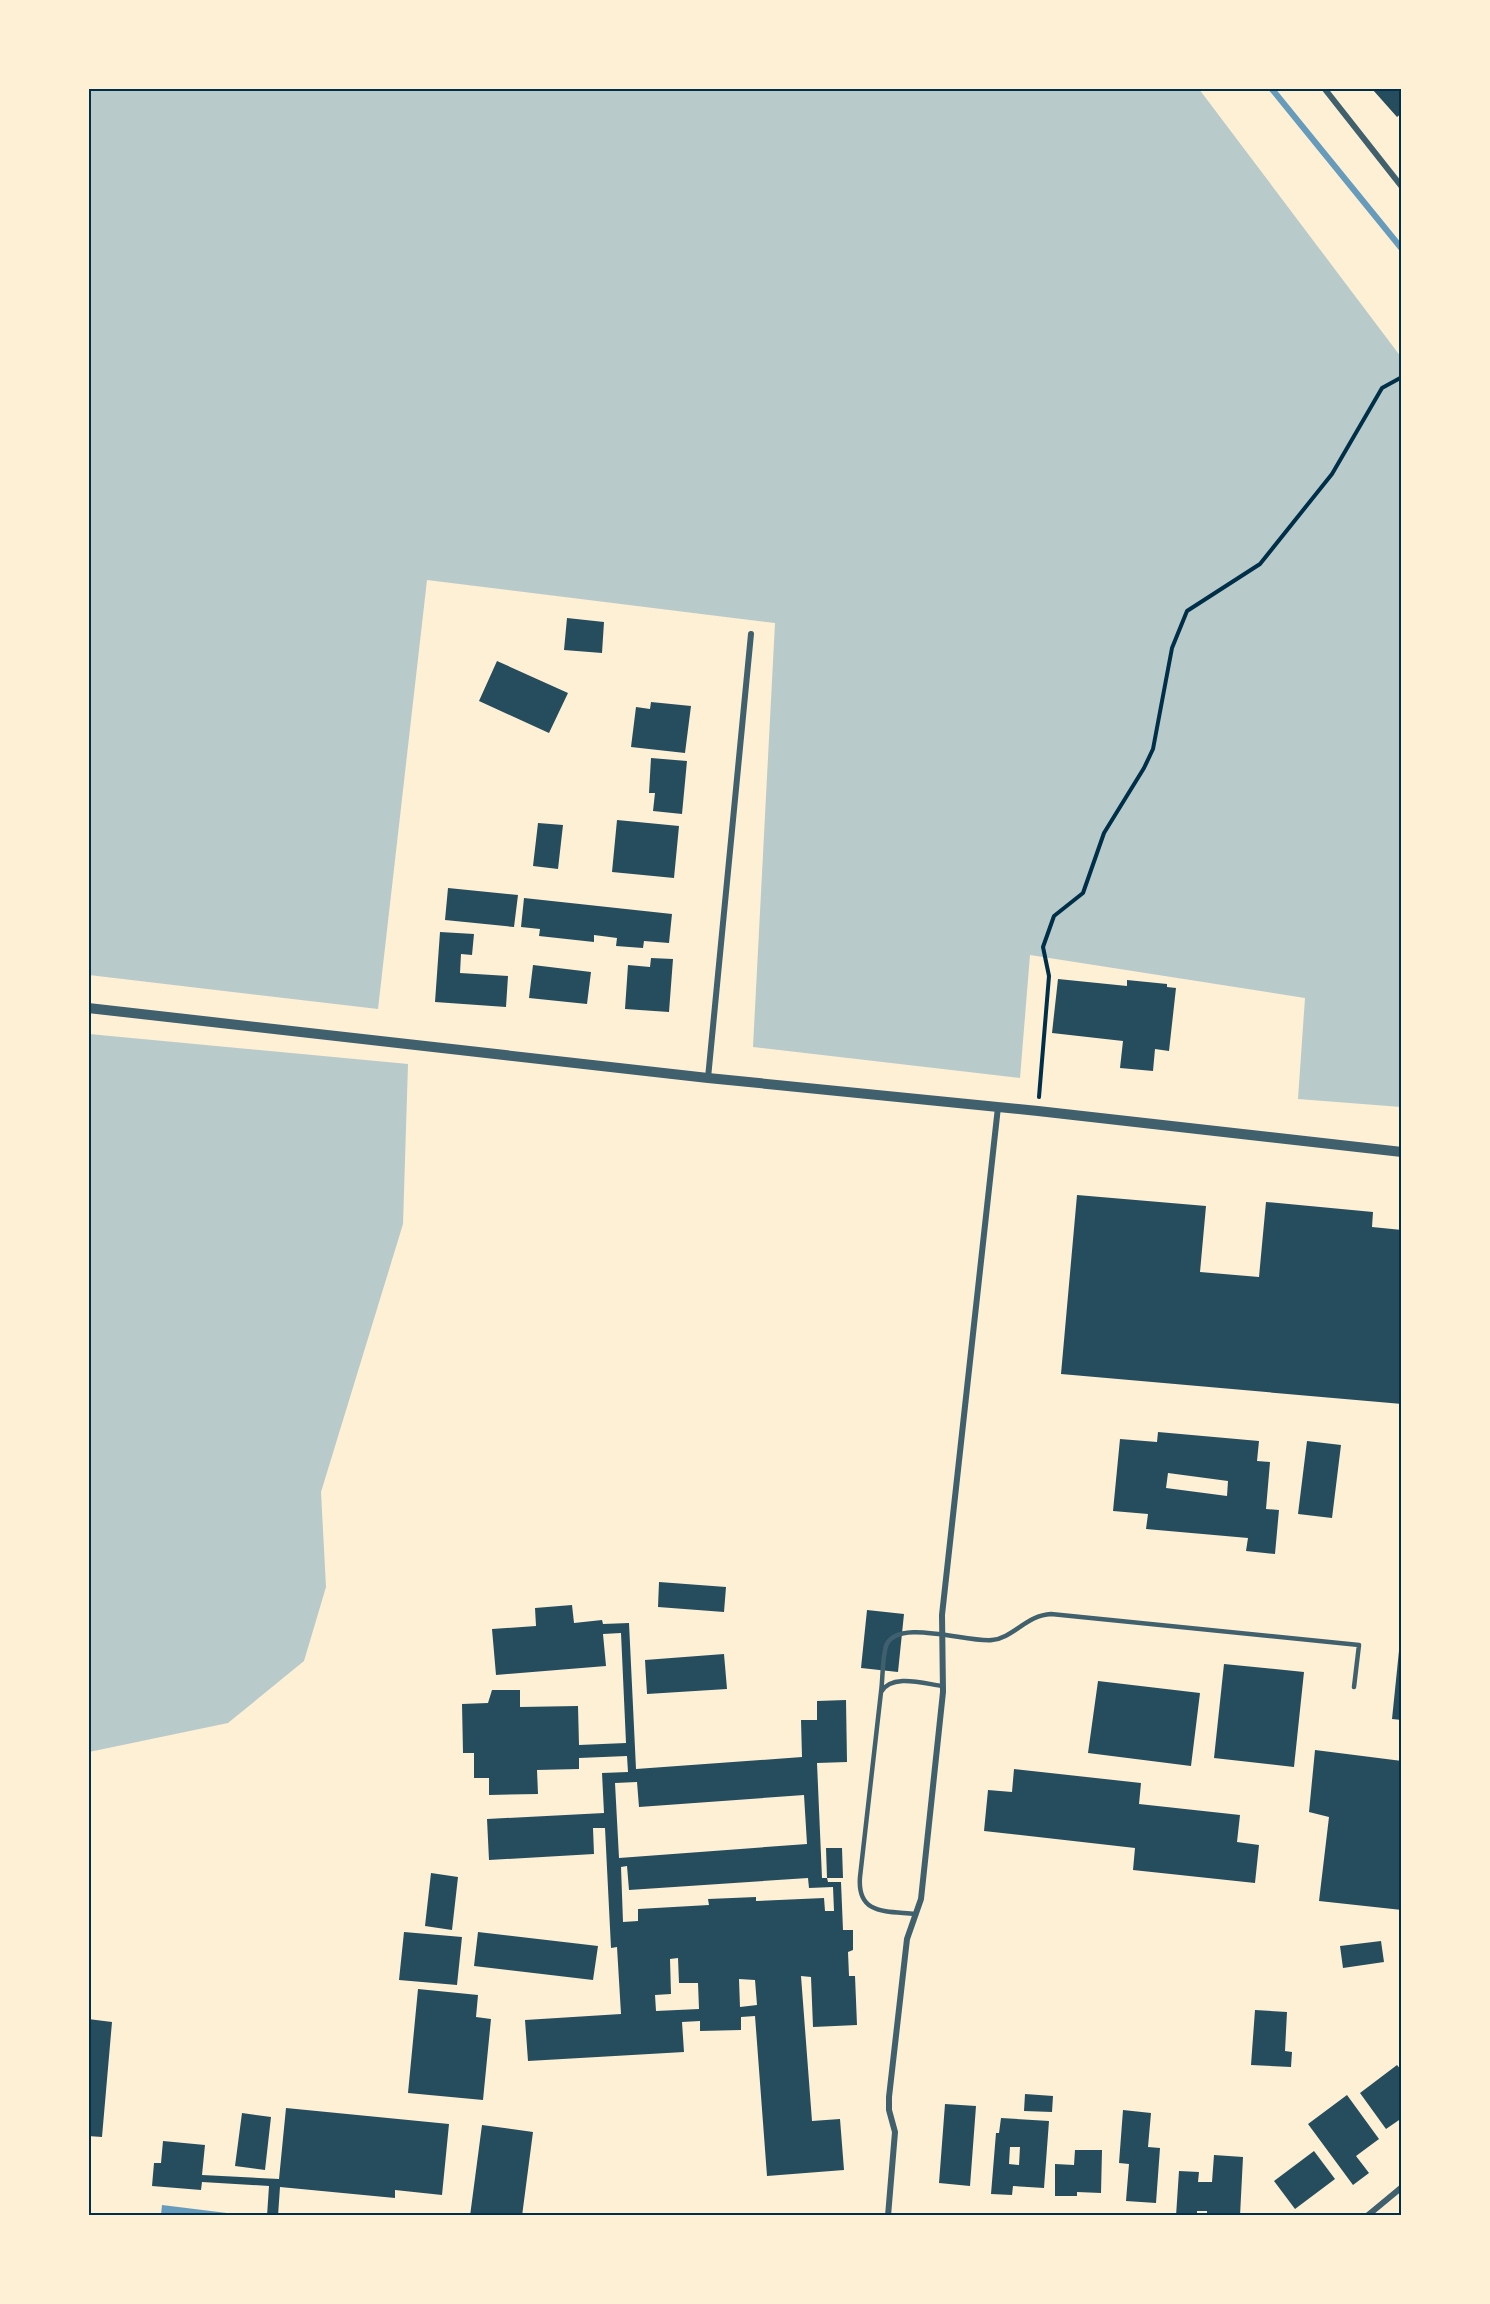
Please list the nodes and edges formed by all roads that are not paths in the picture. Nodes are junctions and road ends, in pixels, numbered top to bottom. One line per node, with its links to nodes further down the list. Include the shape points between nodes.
1 (1324, 88): 2 (street)
2 (1401, 187)
3 (752, 634): 5 (street)
4 (88, 1008): 5 (street)
5 (708, 1078): 6 (street)
6 (998, 1107): 7 (street); 8 (street)
7 (1401, 1152)
8 (942, 1635): 9 (street); 10 (lane, via 993,1640 1035,1617 1055,1614 1359,1645); 11 (lane, via 906,1632 890,1639)
9 (943, 1686): 11 (lane, via 900,1681 891,1682); 12 (street, via 921,1899)
10 (1354, 1687)
11 (881, 1692): 12 (lane, via 860,1894 873,1908)
12 (915, 1914): 14 (street, via 906,1944 889,2097 895,2132)
13 (1401, 2187): 15 (street)
14 (888, 2216)
15 (1367, 2216)

